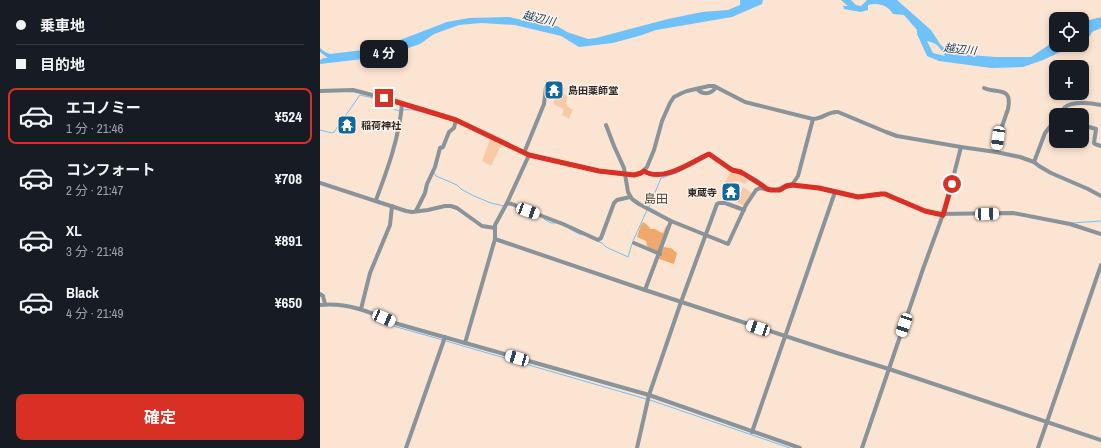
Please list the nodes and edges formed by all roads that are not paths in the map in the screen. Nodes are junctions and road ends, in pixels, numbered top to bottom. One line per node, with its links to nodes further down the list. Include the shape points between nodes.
1 (546, 86): 17 (street, via 544,104)
2 (716, 87): 4 (street); 4 (street, via 709,93 702,93); 9 (street, via 745,102)
3 (984, 88): 16 (street, via 1004,92 1008,98 1009,106)
4 (697, 89): 19 (street, via 676,95 670,103)
5 (320, 92): 6 (street, via 353,90)
6 (402, 104): 10 (street); 27 (street, via 392,156)
7 (1101, 105): 8 (street, via 1083,103)
8 (1064, 108)
9 (813, 119): 15 (street, via 838,112 891,134); 22 (street, via 798,176)
10 (456, 120): 17 (street); 31 (street, via 454,128 440,148 435,167)
11 (606, 125): 20 (street)
12 (1089, 127): 14 (street, via 1096,129 1094,143)
13 (1049, 128): 18 (street)
14 (1101, 146)
15 (961, 147): 16 (street); 32 (street)
16 (996, 152): 18 (street)
17 (527, 154): 20 (street, via 599,171); 28 (street)
18 (1034, 162): 25 (street, via 1051,173)
19 (644, 171): 20 (street); 23 (street, via 656,174 676,171 709,154)
20 (625, 174): 26 (street)
21 (320, 183): 27 (street)
22 (792, 185): 23 (street, via 780,190); 24 (street)
23 (767, 189): 30 (street, via 756,190)
24 (835, 192): 32 (street, via 858,197 885,194 925,211); 46 (street)
25 (1101, 196)
26 (630, 197): 28 (street, via 614,203 598,240); 33 (street)
27 (376, 200): 29 (street)
28 (507, 203): 34 (street)
29 (392, 206): 31 (street, via 406,211); 45 (street, via 390,225 370,273)
30 (744, 210): 35 (street, via 725,203 717,204); 35 (street, via 728,244)
31 (416, 211): 34 (street, via 451,206 482,226)
32 (944, 214): 36 (street, via 1013,214 1070,224); 49 (street)
33 (671, 221): 35 (street); 39 (street)
34 (495, 228): 37 (street)
35 (706, 234): 43 (street)
36 (1101, 234)
37 (495, 239): 41 (street); 48 (street)
38 (634, 243): 39 (street)
39 (660, 254): 41 (street)
40 (1101, 266): 51 (street)
41 (645, 290): 43 (street)
42 (320, 294): 44 (street, via 323,296)
43 (681, 302): 46 (street); 50 (street)
44 (322, 305): 45 (street, via 340,304)
45 (361, 309): 47 (street, via 398,324)
46 (785, 336): 49 (street); 52 (street)
47 (445, 338): 48 (street); 54 (street)
48 (465, 343): 50 (street)
49 (889, 369): 51 (street); 57 (street)
50 (649, 395): 52 (street); 55 (street)
51 (1047, 422): 53 (street); 58 (street)
52 (752, 432): 56 (street)
53 (1101, 440)
54 (406, 448)
55 (637, 448)
56 (800, 448)
57 (862, 448)
58 (1038, 448)

